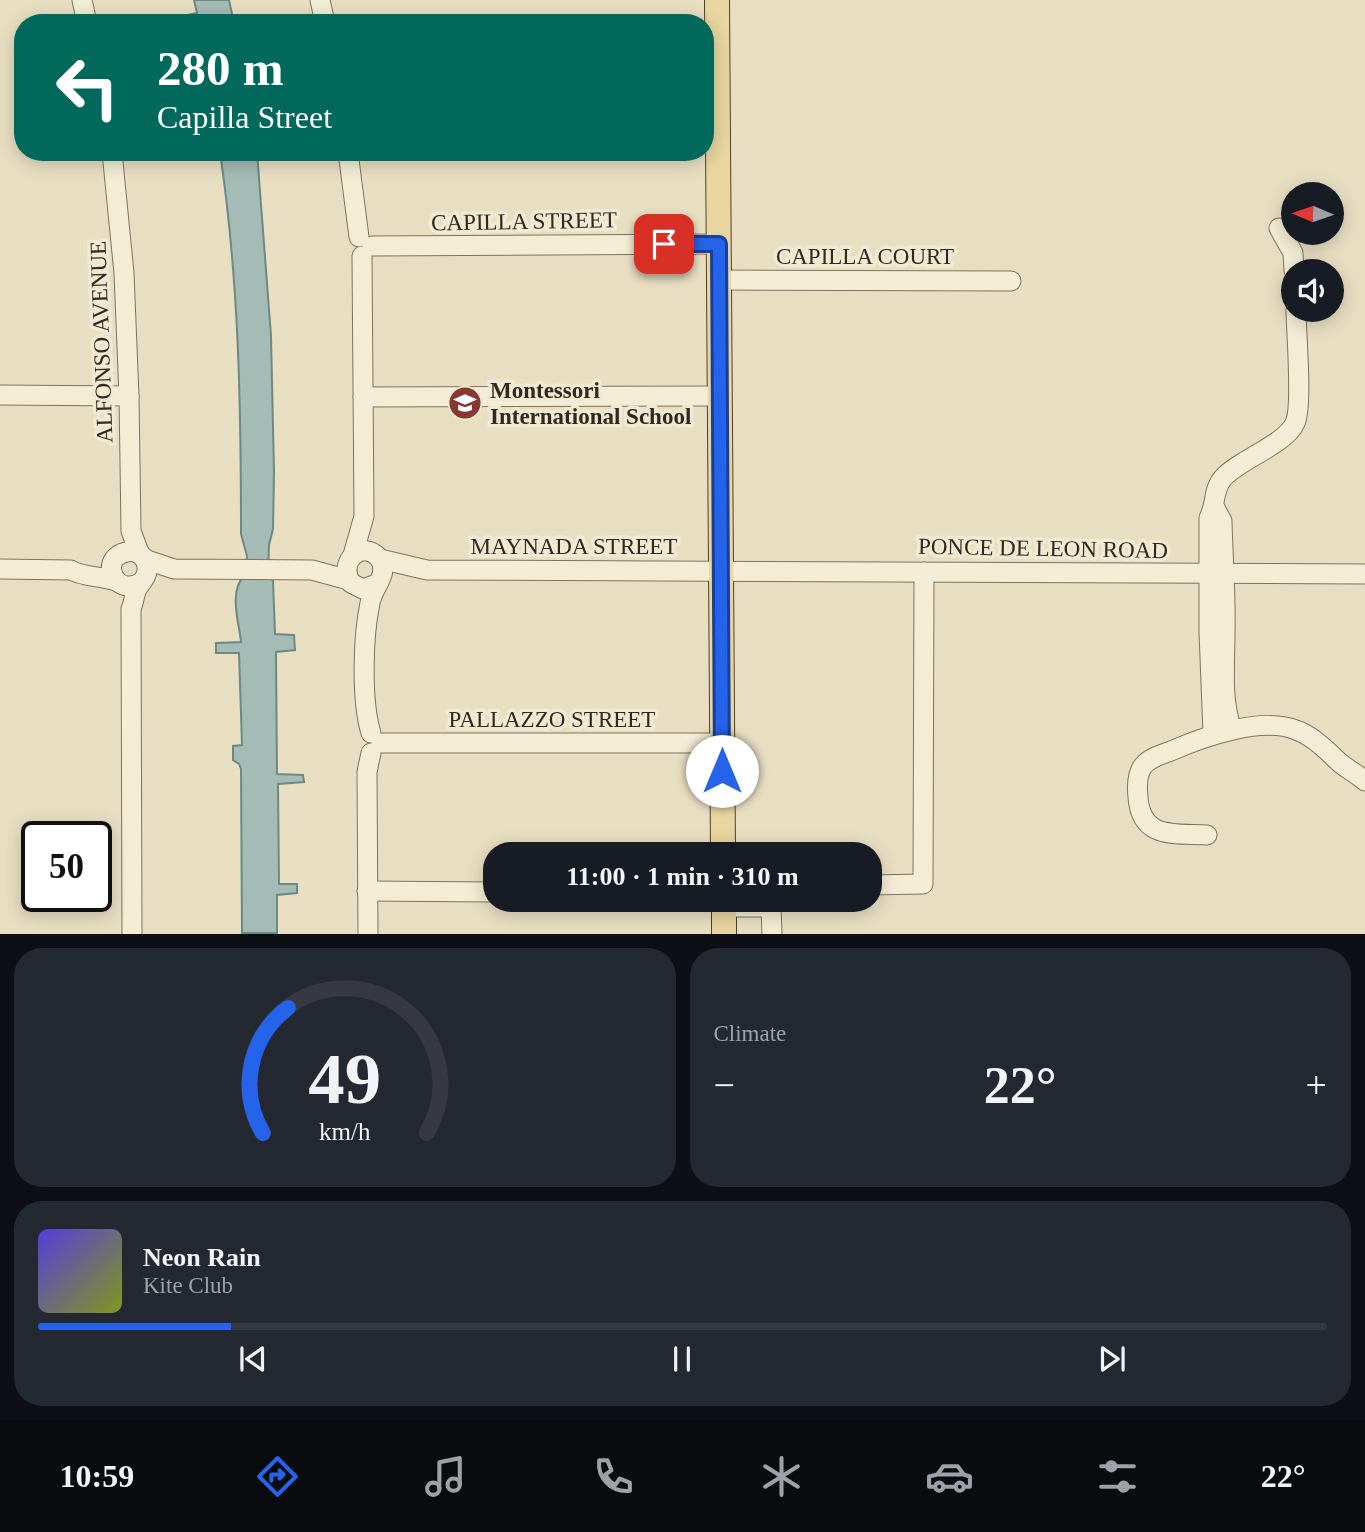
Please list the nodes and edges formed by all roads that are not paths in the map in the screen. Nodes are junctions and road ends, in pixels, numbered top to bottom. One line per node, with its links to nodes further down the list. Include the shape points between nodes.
1 (717, 0): 2 (main road)
2 (714, 56)
3 (714, 137): 7 (main road)
4 (112, 161): 14 (street, ALFONSO AVENUE, via 124,273)
5 (350, 161): 8 (street)
6 (1279, 228): 9 (street)
7 (719, 244): 8 (street, CAPILLA STREET); 10 (main road)
8 (364, 246): 16 (street)
9 (1293, 259)
10 (719, 280): 11 (street, CAPILLA COURT); 15 (main road)
11 (1011, 281)
12 (1296, 322): 30 (street, via 1295,423 1223,478 1216,489 1209,518)
13 (0, 395): 14 (street)
14 (129, 396): 18 (street, ALFONSO AVENUE)
15 (720, 396): 16 (street); 28 (main road)
16 (363, 397): 17 (street)
17 (364, 516): 21 (street); 22 (street)
18 (131, 531): 19 (street, ALFONSO AVENUE); 20 (street, ALFONSO AVENUE)
19 (117, 556): 20 (street, via 132,551); 25 (street); 33 (street, via 112,568)
20 (142, 557): 24 (street); 32 (street, via 147,566)
21 (351, 557): 22 (street, via 365,551); 26 (street); 35 (street, via 346,570)
22 (378, 557): 27 (street, MAYNADA STREET); 34 (street, via 383,569)
23 (0, 569): 25 (street)
24 (174, 569): 26 (street); 32 (street)
25 (71, 570): 33 (street)
26 (312, 570): 35 (street)
27 (427, 570): 28 (street, MAYNADA STREET); 34 (street, MAYNADA STREET, via 392,575)
28 (721, 571): 29 (street, PONCE DE LEON ROAD); 40 (main road)
29 (924, 572): 30 (street, PONCE DE LEON ROAD); 44 (street, via 923,884)
30 (1216, 574): 31 (street, PONCE DE LEON ROAD); 38 (street)
31 (1365, 574)
32 (143, 580): 33 (street, via 131,587); 36 (street)
33 (118, 582): 36 (street)
34 (379, 582): 35 (street, via 368,589); 37 (street)
35 (351, 583): 37 (street)
36 (131, 609): 49 (street)
37 (365, 619): 39 (street, via 366,705)
38 (1222, 732): 41 (street, via 1291,728 1308,735); 42 (street, via 1144,764 1138,783 1142,816 1151,828)
39 (374, 743): 40 (street, PALLAZZO STREET); 45 (street, via 367,772)
40 (722, 743): 43 (main road)
41 (1365, 781)
42 (1207, 835)
43 (723, 842)
44 (882, 884)
45 (367, 891): 46 (street); 50 (street)
46 (483, 892)
47 (724, 912): 51 (main road)
48 (772, 912): 52 (street)
49 (132, 933)
50 (368, 933)
51 (724, 933)
52 (772, 933)

